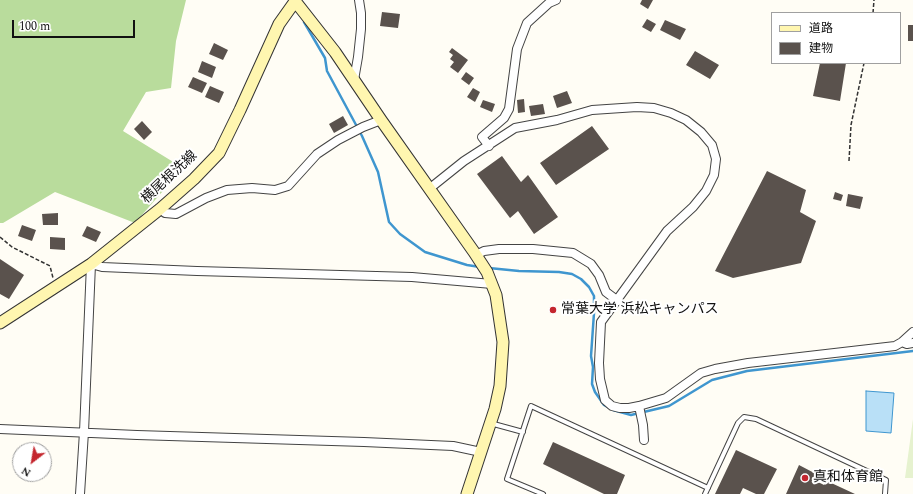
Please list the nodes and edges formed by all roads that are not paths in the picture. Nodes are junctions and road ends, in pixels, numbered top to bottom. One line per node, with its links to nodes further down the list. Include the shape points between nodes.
1 (295, 0): 4 (street); 8 (street, 横尾根洗線, via 279,24 219,153)
2 (359, 0): 4 (street, via 361,29)
3 (556, 0): 6 (street, via 527,23 517,49 509,109 504,118 482,137)
4 (354, 80): 5 (street)
5 (381, 120): 7 (street); 8 (street, via 338,140 317,154 288,186 275,190 227,190 176,214 165,213)
6 (489, 146): 7 (street, via 464,161); 12 (street, via 515,128 592,110 637,107 654,108 686,120 712,145 716,159 714,175 706,191 667,231)
7 (429, 189): 9 (street)
8 (160, 209): 10 (street, 横尾根洗線)
9 (476, 255): 11 (street); 12 (street, via 499,249 573,253 591,264 606,292)
10 (90, 264): 11 (street, via 102,267 197,271 412,277); 13 (street, 横尾根洗線); 20 (street)
11 (492, 284): 18 (street, via 503,342 500,386)
12 (618, 301): 17 (street, via 601,322 600,379 605,400 612,406)
13 (0, 322)
14 (913, 332): 15 (street)
15 (902, 342): 16 (street); 17 (street, via 895,346 715,369 701,373 666,398)
16 (913, 343)
17 (640, 408): 22 (street)
18 (490, 423): 21 (lane); 23 (street)
19 (0, 430): 20 (street)
20 (84, 432): 23 (street, via 453,446); 25 (street)
21 (523, 432): 24 (lane, via 532,406); 27 (lane, via 507,479)
22 (644, 440)
23 (481, 452): 26 (street)
24 (708, 488): 28 (lane); 29 (lane, via 738,423 744,417 756,418 886,480)
25 (80, 494)
26 (467, 494)
27 (543, 494)
28 (705, 494)
29 (885, 494)

